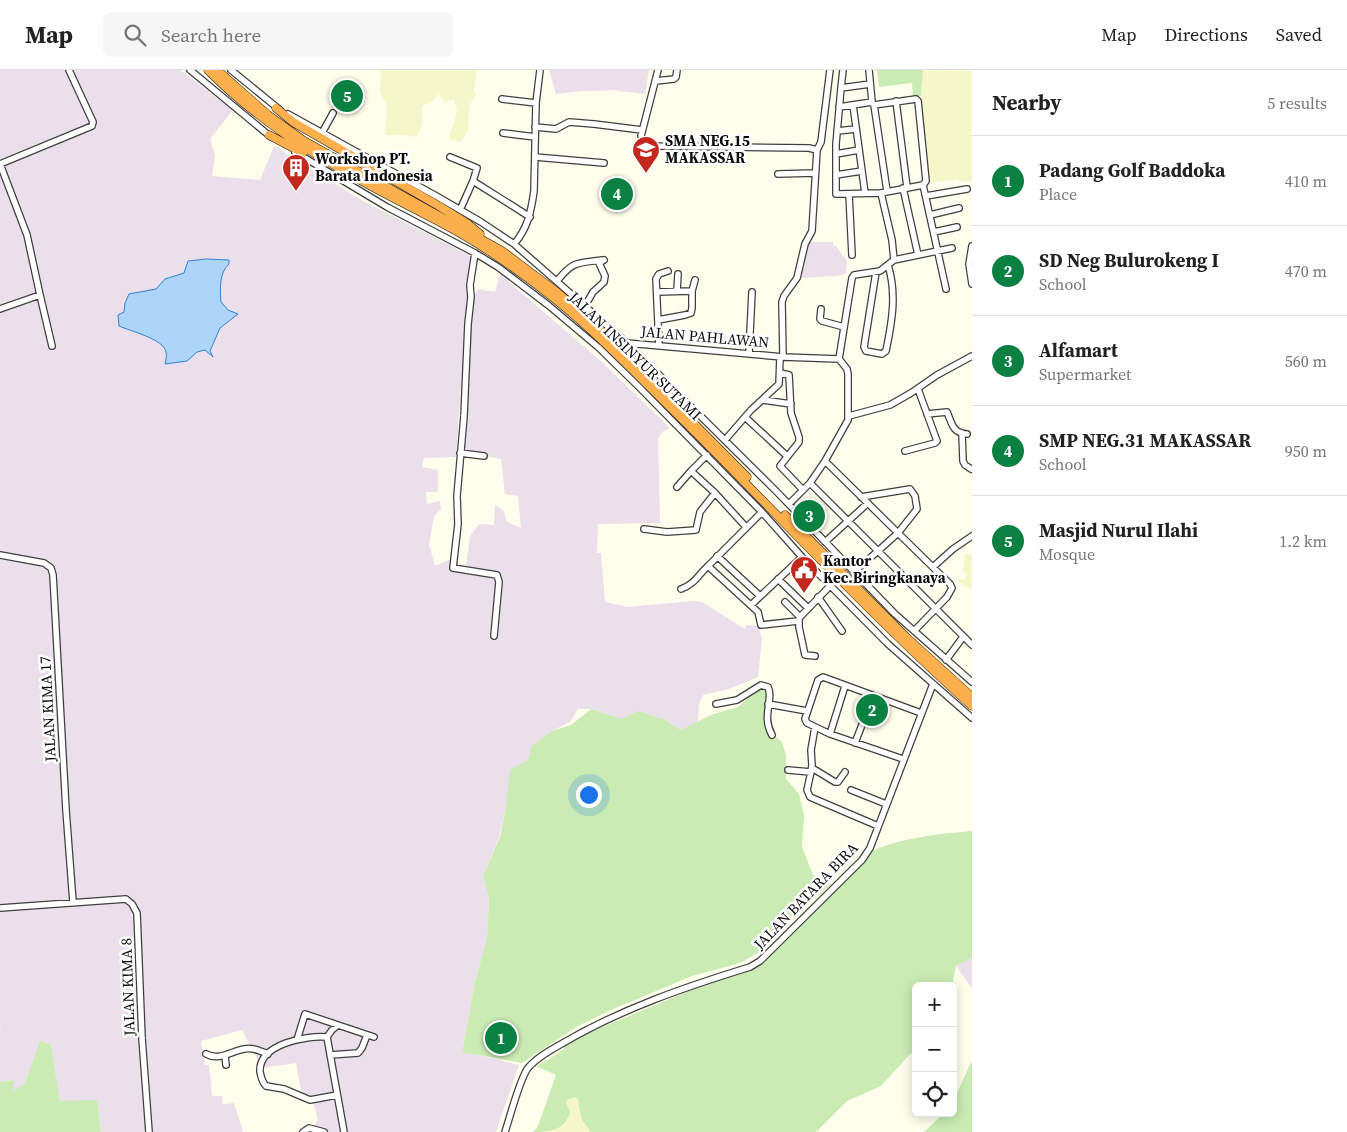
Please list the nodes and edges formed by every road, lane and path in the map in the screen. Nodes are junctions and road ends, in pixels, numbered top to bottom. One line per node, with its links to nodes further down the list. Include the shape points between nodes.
1 (69, 70): 38 (street, via 92,126)
2 (190, 70): 30 (street)
3 (208, 70): 23 (highway, JALAN INSINYUR SUTAMI)
4 (217, 70): 23 (highway, JALAN INSINYUR SUTAMI)
5 (231, 70): 21 (street)
6 (540, 70): 17 (street)
7 (658, 70): 12 (street)
8 (676, 70): 12 (street, via 674,80)
9 (830, 70): 32 (street, JALAN PAHLAWAN)
10 (843, 70): 14 (street)
11 (869, 70): 13 (street)
12 (656, 81): 26 (street)
13 (870, 84): 14 (street); 18 (street)
14 (841, 88): 20 (street)
15 (502, 99): 17 (street)
16 (896, 101): 18 (street); 45 (street, via 918,101 926,181); 46 (street)
17 (536, 103): 24 (street)
18 (873, 103): 19 (street); 48 (street)
19 (853, 105): 20 (street); 25 (street)
20 (838, 107): 27 (street)
21 (276, 108): 28 (street); 61 (highway, via 293,122 468,224)
22 (333, 113): 28 (street)
23 (276, 125): 44 (highway, JALAN INSINYUR SUTAMI, via 299,145); 61 (highway, JALAN INSINYUR SUTAMI)
24 (535, 127): 26 (street, via 556,129 569,122); 31 (street)
25 (856, 129): 27 (street); 33 (street)
26 (642, 130): 32 (street, via 642,141 649,146)
27 (837, 131): 34 (street)
28 (322, 133): 53 (street)
29 (503, 133): 31 (street)
30 (268, 135): 44 (highway); 63 (street, via 388,207)
31 (534, 137): 36 (street)
32 (818, 150): 40 (street, JALAN PAHLAWAN)
33 (859, 150): 34 (street); 39 (street)
34 (836, 154): 42 (street)
35 (450, 157): 43 (street, via 477,168)
36 (535, 157): 37 (street); 55 (street)
37 (604, 163)
38 (0, 164): 80 (street, via 27,235)
39 (862, 171): 42 (street); 49 (street)
40 (815, 173): 41 (street); 91 (street, JALAN PAHLAWAN, via 812,232 805,244 797,278 782,302)
41 (778, 174)
42 (836, 175): 50 (street, via 836,194)
43 (472, 180): 53 (street); 55 (street)
44 (363, 182): 156 (highway, JALAN INSINYUR SUTAMI, via 506,262 575,316 770,506 894,635)
45 (923, 185): 46 (street); 51 (street)
46 (905, 188): 48 (street); 65 (street)
47 (967, 189): 51 (street)
48 (884, 192): 49 (street); 66 (street)
49 (865, 193): 50 (street)
50 (849, 194): 64 (street)
51 (926, 196): 54 (street)
52 (960, 208): 54 (street)
53 (460, 210): 58 (street)
54 (930, 215): 57 (street)
55 (530, 217): 58 (street)
56 (957, 228): 57 (street)
57 (934, 232): 62 (street)
58 (514, 244): 73 (street)
59 (972, 246): 67 (street)
60 (952, 248): 62 (street)
61 (502, 251): 143 (highway, JALAN INSINYUR SUTAMI, via 604,333)
62 (938, 251): 65 (street); 75 (street)
63 (475, 253): 102 (street, via 470,285); 103 (street, via 523,286 598,348)
64 (852, 255)
65 (918, 255): 66 (street)
66 (894, 260): 68 (street)
67 (971, 264): 74 (street)
68 (888, 265): 70 (street); 70 (street, via 892,277 893,307 886,351 882,354 866,351 864,347)
69 (668, 270): 78 (street, via 656,277)
70 (876, 272): 85 (street, via 853,276)
71 (678, 274): 76 (street)
72 (695, 280): 77 (street)
73 (557, 281): 81 (street); 81 (street, via 574,264 604,260 599,263 604,282)
74 (972, 284)
75 (946, 289)
76 (677, 291): 77 (street); 78 (street)
77 (692, 291): 84 (street, via 691,313)
78 (657, 292): 84 (street)
79 (752, 292): 89 (street)
80 (40, 295): 82 (street); 87 (street)
81 (585, 306): 86 (street)
82 (0, 309)
83 (821, 309): 85 (street, via 822,321)
84 (658, 320): 88 (street)
85 (844, 327): 92 (street)
86 (627, 343): 88 (street, JALAN PAHLAWAN); 100 (street)
87 (52, 346)
88 (659, 346): 89 (street, JALAN PAHLAWAN)
89 (749, 354): 91 (street, JALAN PAHLAWAN)
90 (972, 356): 94 (street)
91 (781, 357): 92 (street); 93 (street, JALAN PAHLAWAN)
92 (839, 359): 99 (street, via 847,369)
93 (780, 374): 95 (street, JALAN PAHLAWAN, via 779,384); 96 (street, via 789,375)
94 (918, 389): 97 (street); 99 (street, via 890,405)
95 (763, 400): 96 (street); 98 (street, JALAN PAHLAWAN)
96 (791, 404): 105 (street, via 800,438)
97 (927, 414): 101 (street, via 936,442); 107 (street, via 948,412 954,430 964,433 963,461)
98 (745, 416): 100 (street, JALAN PAHLAWAN); 105 (street)
99 (849, 416): 106 (street)
100 (725, 440): 115 (street)
101 (904, 451)
102 (460, 453): 104 (street); 142 (street, via 453,568 497,575 500,582)
103 (707, 455): 108 (street); 116 (street)
104 (484, 456)
105 (787, 456): 111 (street, via 781,467)
106 (825, 462): 109 (street); 113 (street)
107 (971, 469)
108 (691, 471): 110 (street); 112 (street)
109 (810, 482): 111 (street); 117 (street)
110 (677, 487)
111 (803, 490): 115 (street)
112 (715, 493): 118 (street); 119 (street, via 700,512 696,530 667,532)
113 (861, 497): 114 (street); 120 (street, via 912,490 917,509)
114 (868, 503): 117 (street); 120 (street)
115 (789, 504): 122 (street)
116 (762, 512): 118 (street); 126 (street)
117 (849, 522): 122 (street); 123 (street)
118 (746, 527): 125 (street)
119 (644, 529)
120 (898, 532): 123 (street); 128 (street)
121 (972, 536): 128 (street)
122 (825, 542): 129 (street)
123 (878, 551): 129 (street); 138 (street)
124 (0, 555): 171 (street, JALAN KIMA 17, via 44,563 51,568 53,575)
125 (717, 556): 127 (street); 133 (street)
126 (802, 557): 130 (street); 131 (street)
127 (708, 566): 132 (street, via 692,584); 136 (street)
128 (933, 566): 138 (street, via 952,588)
129 (854, 572): 141 (street)
130 (778, 579): 133 (street); 137 (street)
131 (830, 586): 134 (street); 149 (street)
132 (681, 589)
133 (760, 596): 136 (street)
134 (818, 597): 137 (street); 140 (street)
135 (785, 602): 139 (street)
136 (751, 605): 139 (street, via 758,612 762,625)
137 (808, 608): 139 (street)
138 (936, 609): 141 (street); 144 (street)
139 (799, 619): 146 (street, via 805,654)
140 (842, 631)
141 (914, 631): 147 (street)
142 (494, 636)
143 (906, 637): 151 (highway, via 919,644); 153 (highway, JALAN INSINYUR SUTAMI)
144 (963, 637): 145 (street); 147 (street)
145 (972, 645)
146 (815, 656)
147 (946, 660): 148 (street)
148 (972, 682)
149 (934, 684): 158 (street, JALAN BATARA BIRA); 159 (street)
150 (845, 686): 152 (street); 157 (street, via 819,678); 161 (street)
151 (972, 690)
152 (873, 696): 158 (street); 163 (street)
153 (972, 697)
154 (716, 704): 155 (street, via 741,699 763,685 770,690)
155 (768, 704): 157 (street); 162 (street, via 767,723)
156 (972, 706)
157 (807, 711): 160 (street, via 806,721)
158 (921, 713): 164 (street, JALAN BATARA BIRA)
159 (972, 718)
160 (815, 727): 161 (street); 166 (street)
161 (830, 734): 163 (street)
162 (772, 735)
163 (855, 743): 164 (street)
164 (903, 759): 169 (street, JALAN BATARA BIRA)
165 (788, 770): 166 (street)
166 (811, 770): 167 (street, via 835,782); 170 (street, via 807,790 810,797)
167 (844, 772)
168 (850, 790): 169 (street)
169 (886, 804): 170 (street, JALAN BATARA BIRA)
170 (878, 826): 188 (street, JALAN BATARA BIRA, via 862,860 760,961 623,1012 580,1033 531,1064)
171 (73, 902): 172 (street); 184 (street, JALAN KIMA 8, via 126,900 137,913)
172 (0, 908)
173 (338, 1025): 174 (street); 176 (street); 177 (street, via 305,1014)
174 (366, 1035): 175 (street); 180 (street, via 358,1053)
175 (374, 1037)
176 (328, 1038): 177 (street); 180 (street)
177 (297, 1040): 179 (street)
178 (206, 1054): 181 (street)
179 (268, 1054): 181 (street, via 244,1049); 183 (street, via 260,1065 262,1082 266,1086 284,1089 310,1100)
180 (330, 1055): 183 (street)
181 (225, 1056): 182 (street)
182 (226, 1065)
183 (337, 1095): 187 (street)
184 (150, 1132)
185 (304, 1132): 186 (street, via 309,1128)
186 (324, 1132)
187 (344, 1132)
188 (505, 1132)

